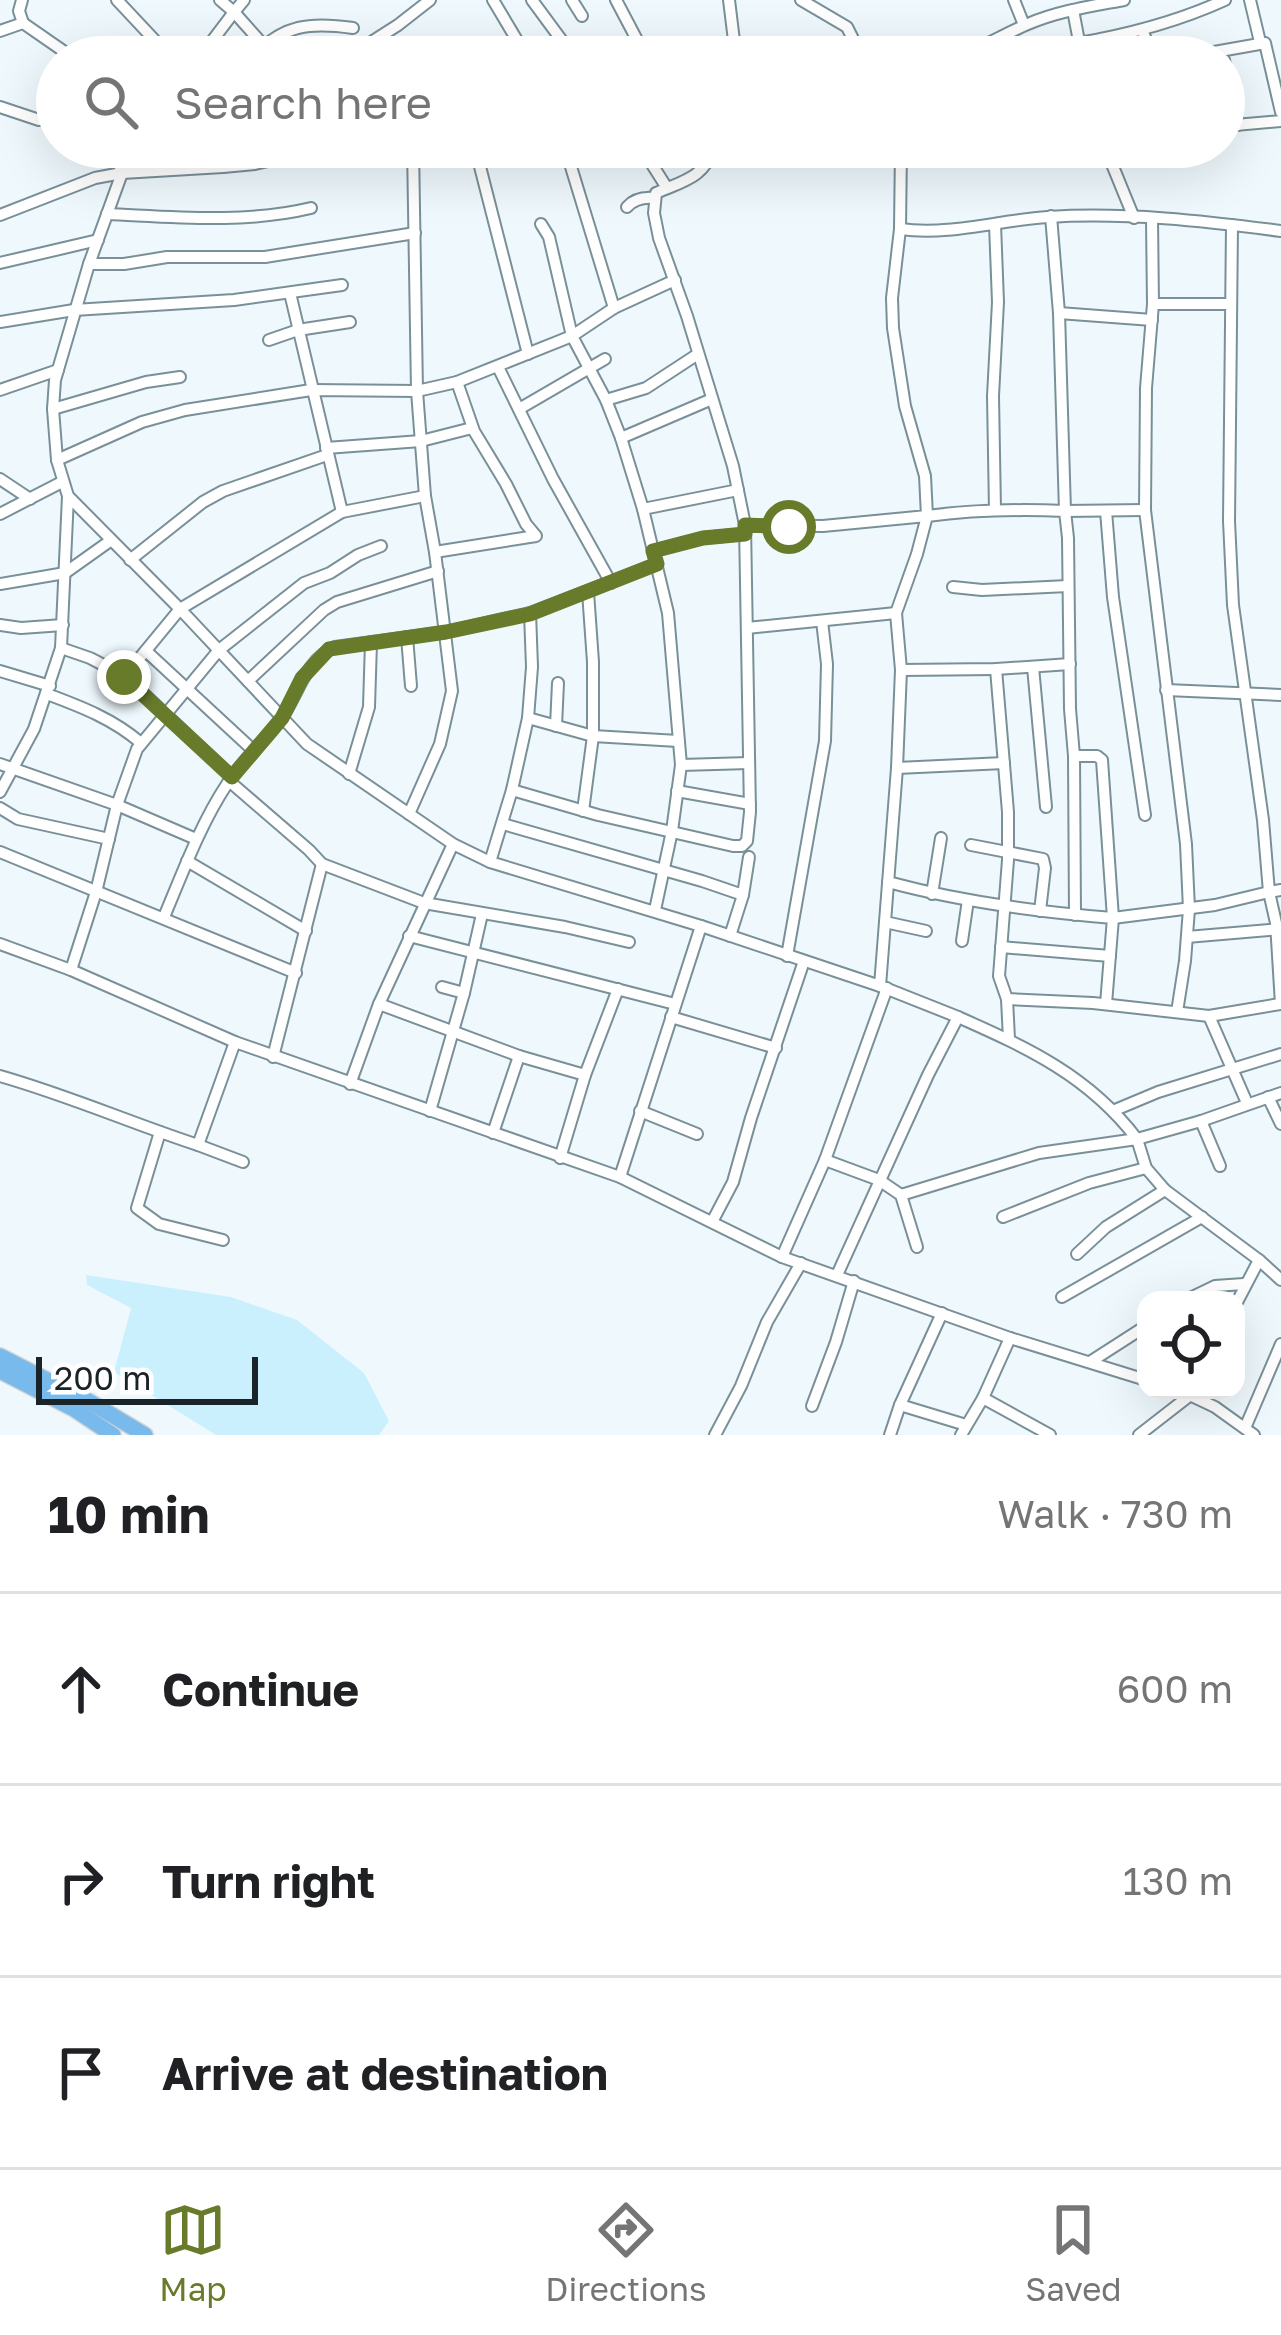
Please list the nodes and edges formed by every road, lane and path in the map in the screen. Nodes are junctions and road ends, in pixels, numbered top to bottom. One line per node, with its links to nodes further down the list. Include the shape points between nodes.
1 (22, 0): 21 (street)
2 (117, 0): 27 (street)
3 (220, 0): 18 (street)
4 (244, 0): 18 (street)
5 (494, 0): 32 (street)
6 (532, 0): 33 (street)
7 (572, 0): 20 (street)
8 (616, 0): 34 (street)
9 (729, 0): 35 (street)
10 (801, 0): 36 (street)
11 (1013, 0): 22 (street)
12 (1055, 0): 19 (street)
13 (1124, 0): 17 (street)
14 (1225, 0): 25 (street)
15 (1250, 0): 41 (street)
16 (421, 2): 31 (street)
17 (1092, 3): 19 (street)
18 (234, 12): 28 (street); 29 (street)
19 (1067, 12): 22 (street); 38 (street)
20 (582, 16)
21 (23, 22): 24 (street); 26 (street)
22 (1024, 26): 37 (street)
23 (353, 28): 30 (street)
24 (0, 32)
25 (1143, 32): 39 (street); 40 (street)
26 (43, 36)
27 (151, 36)
28 (216, 36)
29 (254, 36)
30 (275, 36)
31 (376, 36)
32 (514, 36)
33 (559, 36)
34 (635, 36)
35 (733, 36)
36 (852, 36)
37 (1006, 36)
38 (1076, 36)
39 (1120, 36)
40 (1145, 36)
41 (1260, 42): 42 (street); 44 (street)
42 (1245, 48)
43 (0, 107): 45 (street)
44 (1281, 116): 46 (street)
45 (36, 119)
46 (1245, 122)
47 (120, 168): 57 (street)
48 (125, 168): 57 (street)
49 (206, 168): 57 (street)
50 (413, 168): 72 (street)
51 (480, 168): 90 (street)
52 (571, 168): 81 (street)
53 (654, 168): 58 (street)
54 (705, 168): 58 (street)
55 (901, 168): 70 (street)
56 (1114, 168): 65 (street)
57 (122, 173): 62 (street); 63 (street)
58 (667, 188): 59 (street)
59 (654, 198): 60 (street); 76 (street)
60 (627, 207)
61 (310, 208): 62 (street, via 200,218)
62 (107, 214): 73 (street)
63 (0, 215)
64 (1052, 217): 65 (street); 68 (street); 83 (street)
65 (1134, 218): 66 (street)
66 (1152, 219): 69 (street); 79 (street)
67 (541, 224): 88 (street)
68 (994, 224): 70 (street); 117 (street)
69 (1232, 225): 71 (street); 80 (street)
70 (900, 229): 123 (street, via 893,328)
71 (1281, 232)
72 (415, 233): 75 (street, via 265,257); 100 (street)
73 (98, 240): 74 (street); 75 (street)
74 (0, 263)
75 (88, 264): 82 (street)
76 (675, 280): 81 (street); 91 (street)
77 (342, 285): 78 (street)
78 (290, 293): 82 (street); 87 (street)
79 (1154, 304): 80 (street); 84 (street)
80 (1230, 304): 162 (street, via 1228,521)
81 (614, 308): 88 (street)
82 (74, 310): 85 (street); 94 (street)
83 (1059, 313): 84 (street); 121 (street)
84 (1152, 320): 119 (street)
85 (0, 322)
86 (350, 322): 87 (street)
87 (298, 330): 89 (street); 99 (street)
88 (572, 336): 90 (street); 95 (street)
89 (268, 340)
90 (528, 354): 93 (street)
91 (698, 354): 101 (street); 102 (street, via 646,388)
92 (605, 359): 95 (street)
93 (498, 368): 97 (street); 103 (street)
94 (58, 370): 98 (street); 104 (street)
95 (590, 370): 102 (street); 103 (street)
96 (180, 377): 104 (street)
97 (458, 382): 100 (street); 105 (street)
98 (0, 390)
99 (311, 390): 100 (street); 108 (street); 109 (street, via 185,410)
100 (418, 391): 107 (street)
101 (712, 399): 106 (street); 112 (street)
102 (605, 400): 106 (street)
103 (519, 409): 132 (street)
104 (53, 410): 109 (street)
105 (472, 428): 107 (street); 127 (street, via 536,536)
106 (621, 438): 116 (street)
107 (421, 441): 108 (street); 114 (street)
108 (327, 452): 120 (street); 129 (street, via 223,491)
109 (57, 460): 111 (street)
110 (0, 478): 115 (street)
111 (62, 482): 113 (street); 115 (street)
112 (738, 490): 116 (street); 124 (street)
113 (68, 496): 125 (street); 131 (street)
114 (425, 496): 120 (street); 127 (street)
115 (30, 499): 122 (street)
116 (643, 508): 128 (street)
117 (995, 510): 121 (street); 123 (street)
118 (1106, 511): 119 (street); 121 (street); 189 (street)
119 (1145, 511): 161 (street)
120 (342, 512): 137 (street)
121 (1065, 512): 135 (street)
122 (0, 514)
123 (927, 516): 124 (street); 138 (street)
124 (745, 530): 128 (street); 143 (street)
125 (110, 541): 129 (street); 131 (street)
126 (381, 546): 148 (street, via 304,583)
127 (435, 552): 130 (street)
128 (655, 558): 132 (street); 169 (street, via 668,613)
129 (130, 560): 137 (street)
130 (438, 571): 144 (street); 156 (street, via 337,602)
131 (65, 573): 133 (street); 142 (street)
132 (611, 583): 136 (street)
133 (0, 584)
134 (953, 586): 135 (street)
135 (1068, 586): 150 (street)
136 (587, 592): 139 (street); 168 (street)
137 (181, 609): 148 (street); 149 (street)
138 (896, 613): 140 (street); 153 (street)
139 (530, 614): 144 (street); 166 (street)
140 (821, 620): 143 (street); 234 (street, via 825,741)
141 (0, 625): 142 (street)
142 (63, 625): 147 (street)
143 (747, 628): 173 (street)
144 (446, 632): 145 (street); 188 (street, via 447,719)
145 (407, 637): 146 (street); 158 (street)
146 (371, 642): 165 (street, via 324,652); 178 (street, via 369,707)
147 (61, 648): 155 (street); 160 (street)
148 (219, 650): 156 (street); 159 (street)
149 (146, 652): 155 (street); 159 (street)
150 (1070, 664): 151 (street); 172 (street)
151 (1033, 667): 152 (street); 186 (street)
152 (996, 669): 153 (street); 174 (street)
153 (901, 670): 177 (street)
154 (0, 671): 160 (street)
155 (124, 677): 164 (street)
156 (248, 681): 165 (street)
157 (558, 683): 167 (street)
158 (410, 686)
159 (187, 687): 164 (street); 171 (street)
160 (48, 690): 170 (street); 175 (street, via 34,729)
161 (1166, 690): 162 (street); 214 (street)
162 (1247, 692): 163 (street); 201 (street)
163 (1281, 695)
164 (164, 714): 170 (street); 179 (street)
165 (282, 718): 171 (street); 178 (street)
166 (528, 718): 167 (street); 180 (street)
167 (556, 726): 168 (street)
168 (593, 736): 169 (street); 187 (street)
169 (678, 741): 176 (street)
170 (141, 743): 184 (street)
171 (254, 751): 179 (street)
172 (1075, 756): 218 (street); 220 (street, via 1102,760)
173 (749, 763): 176 (street); 183 (street)
174 (1004, 763): 177 (street); 199 (street)
175 (6, 765): 182 (street); 184 (street)
176 (681, 765): 181 (street)
177 (897, 768): 206 (street)
178 (349, 774): 188 (street)
179 (231, 779): 194 (street); 204 (street)
180 (512, 790): 187 (street); 190 (street)
181 (677, 791): 183 (street); 191 (street)
182 (0, 792)
183 (750, 804): 191 (street, via 742,846)
184 (117, 805): 193 (street); 194 (street)
185 (0, 808): 193 (street)
186 (1046, 808)
187 (583, 811): 191 (street)
188 (409, 814): 195 (street)
189 (1145, 815)
190 (502, 824): 203 (street); 205 (street)
191 (672, 831): 205 (street)
192 (941, 838): 209 (street)
193 (109, 839): 208 (street)
194 (196, 839): 202 (street)
195 (453, 844): 203 (street); 212 (street)
196 (971, 845): 199 (street)
197 (1281, 851): 201 (street)
198 (0, 852): 208 (street)
199 (1008, 852): 213 (street); 216 (street, via 1043,859)
200 (749, 857): 210 (street)
201 (1266, 858): 207 (street)
202 (188, 861): 219 (street); 224 (street)
203 (490, 862): 215 (street)
204 (322, 864): 212 (street); 224 (street)
205 (663, 870): 210 (street); 215 (street)
206 (888, 882): 209 (street); 221 (street)
207 (1275, 891): 214 (street); 223 (street)
208 (95, 892): 219 (street); 237 (street)
209 (932, 894): 211 (street)
210 (742, 896): 227 (street)
211 (968, 900): 213 (street); 229 (street)
212 (424, 903): 217 (street); 226 (street)
213 (1005, 906): 216 (street); 232 (street)
214 (1190, 909): 220 (street); 228 (street)
215 (655, 910): 222 (street)
216 (1040, 911): 218 (street)
217 (482, 914): 230 (street); 233 (street)
218 (1075, 915): 220 (street)
219 (164, 917): 238 (street)
220 (1113, 918): 235 (street)
221 (885, 922): 225 (street); 240 (street)
222 (701, 926): 227 (street); 245 (street)
223 (1279, 929): 228 (street); 247 (street)
224 (306, 931): 238 (street)
225 (926, 932)
226 (409, 936): 233 (street); 244 (street)
227 (730, 936): 234 (street)
228 (1187, 937): 248 (street)
229 (962, 941)
230 (629, 942)
231 (0, 944): 237 (street)
232 (1001, 947): 235 (street); 243 (street)
233 (474, 953): 241 (street); 242 (street)
234 (787, 956): 236 (street)
235 (1110, 956): 246 (street)
236 (804, 961): 240 (street); 255 (street)
237 (71, 970): 254 (street)
238 (296, 973): 258 (street)
239 (442, 987): 242 (street)
240 (884, 987): 251 (street); 276 (street)
241 (618, 989): 245 (street); 260 (street)
242 (464, 993): 252 (street)
243 (1007, 999): 246 (street); 253 (street)
244 (379, 1004): 252 (street); 262 (street)
245 (675, 1004): 250 (street)
246 (1106, 1004): 248 (street)
247 (1280, 1004): 249 (street)
248 (1177, 1012): 249 (street)
249 (1209, 1016): 259 (street)
250 (670, 1017): 255 (street); 267 (street)
251 (958, 1017): 253 (street); 281 (street)
252 (454, 1030): 257 (street); 266 (street)
253 (1009, 1039): 265 (street)
254 (235, 1042): 258 (street); 274 (street)
255 (776, 1048): 286 (street)
256 (1281, 1054): 259 (street)
257 (519, 1056): 260 (street); 271 (street)
258 (273, 1057): 262 (street)
259 (1232, 1068): 264 (street); 265 (street)
260 (585, 1075): 275 (street)
261 (0, 1076): 270 (street)
262 (350, 1084): 266 (street)
263 (1275, 1095): 264 (street); 269 (street)
264 (1247, 1103): 268 (street)
265 (1115, 1110): 273 (street)
266 (430, 1111): 271 (street)
267 (640, 1111): 272 (street); 280 (street)
268 (1201, 1121): 273 (street); 278 (street)
269 (1281, 1124)
270 (160, 1132): 274 (street); 287 (street, via 137,1208 159,1224)
271 (493, 1133): 275 (street)
272 (697, 1134)
273 (1137, 1138): 279 (street); 283 (street, via 1039,1153)
274 (198, 1145): 277 (street)
275 (560, 1158): 280 (street)
276 (825, 1160): 281 (street); 290 (street)
277 (243, 1162)
278 (1220, 1166)
279 (1146, 1168): 282 (street); 284 (street)
280 (620, 1178): 286 (street)
281 (879, 1180): 283 (street); 293 (street)
282 (1165, 1190): 285 (street); 289 (street)
283 (901, 1195): 288 (street)
284 (1004, 1217)
285 (1202, 1217): 291 (street); 299 (street)
286 (712, 1222): 290 (street)
287 (223, 1240)
288 (917, 1247)
289 (1077, 1254)
290 (782, 1256): 292 (street)
291 (1259, 1260): 294 (street); 296 (street)
292 (801, 1263): 293 (street); 317 (street)
293 (837, 1275): 295 (street)
294 (1281, 1280)
295 (854, 1281): 300 (street); 312 (street)
296 (1244, 1284): 297 (street); 298 (street)
297 (1205, 1291)
298 (1241, 1291)
299 (1062, 1297)
300 (942, 1312): 302 (street); 311 (street)
301 (1137, 1332): 305 (street)
302 (1010, 1338): 305 (street); 308 (street)
303 (1281, 1344): 314 (street)
304 (0, 1356): 316 (highway)
305 (1090, 1362): 307 (street)
306 (0, 1371): 315 (highway)
307 (1137, 1377)
308 (983, 1398): 313 (street); 319 (street)
309 (1179, 1399): 320 (street)
310 (1200, 1399): 314 (street)
311 (899, 1405): 313 (street); 318 (street)
312 (812, 1406)
313 (964, 1430)
314 (1250, 1431)
315 (113, 1435)
316 (145, 1435)
317 (715, 1435)
318 (890, 1435)
319 (1050, 1435)
320 (1139, 1435)

